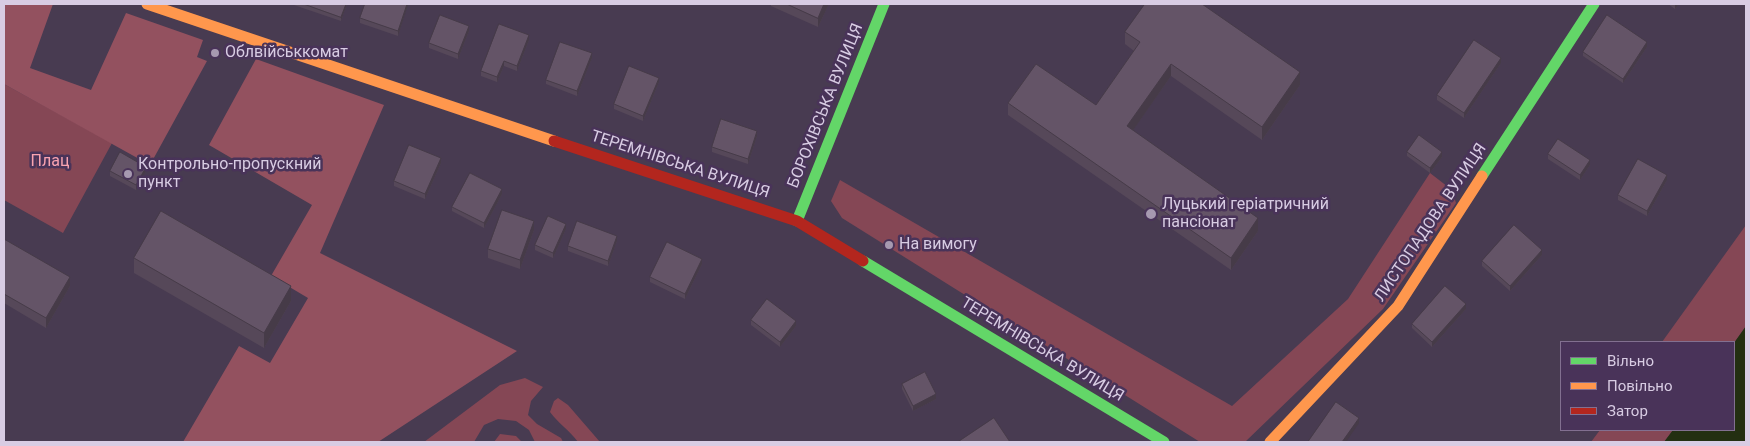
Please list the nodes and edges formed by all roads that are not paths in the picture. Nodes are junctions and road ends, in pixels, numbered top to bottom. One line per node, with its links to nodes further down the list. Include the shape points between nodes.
1 (147, 4): 4 (street, ТЕРЕМНІВСЬКА ВУЛИЦЯ)
2 (884, 4): 4 (street, БОРОХІВСЬКА ВУЛИЦЯ)
3 (1594, 4): 6 (street, ЛИСТОПАДОВА ВУЛИЦЯ, via 1398,306)
4 (797, 221): 5 (street, ТЕРЕМНІВСЬКА ВУЛИЦЯ)
5 (1164, 442)
6 (1270, 442)

